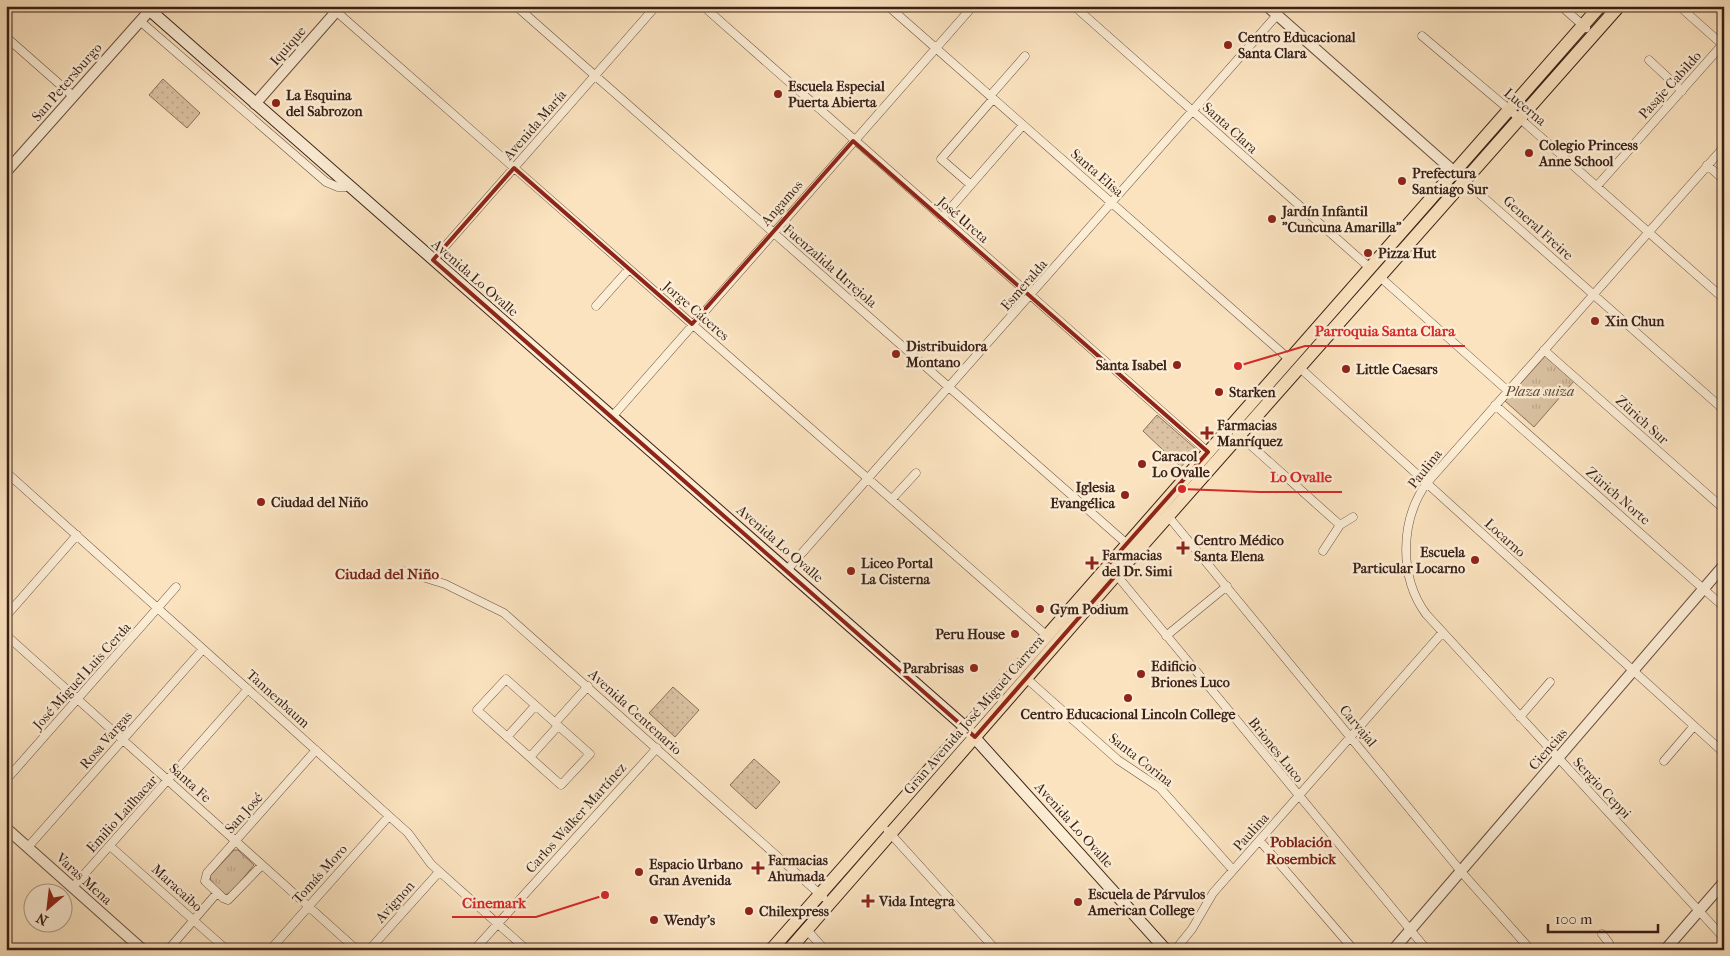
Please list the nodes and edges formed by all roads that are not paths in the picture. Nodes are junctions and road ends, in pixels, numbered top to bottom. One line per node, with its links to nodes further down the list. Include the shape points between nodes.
1 (516, 6): 24 (street, Fuenzalida Urrejola)
2 (656, 6): 24 (street, Avenida María)
3 (703, 6): 33 (street, José Ureta)
4 (888, 6): 21 (street, Santa Elisa)
5 (972, 6): 21 (street, Angamos)
6 (1074, 6): 29 (street, Santa Clara)
7 (1267, 6): 14 (street, General Freire)
8 (1561, 6): 16 (street)
9 (1600, 6): 16 (main road, Gran Avenida José Miguel Carrera)
10 (1619, 6): 17 (main road, Gran Avenida José Miguel Carrera)
11 (1678, 6): 20 (street)
12 (147, 8): 15 (street, San Petersburgo); 28 (main road, Avenida Lo Ovalle)
13 (336, 8): 28 (street, Iquique); 36 (street, Jorge Cáceres)
14 (1277, 15): 29 (street, Esmeralda); 38 (street, General Freire)
15 (140, 21): 26 (street, San Petersburgo); 43 (street, Avenida Lo Ovalle, via 326,182)
16 (1583, 26): 17 (street); 30 (main road, Gran Avenida José Miguel Carrera)
17 (1594, 35): 31 (main road, Gran Avenida José Miguel Carrera)
18 (1422, 36): 30 (street, Lucerna)
19 (6, 37): 26 (street)
20 (1723, 45): 25 (street, Pasaje Cabildo)
21 (935, 48): 27 (street, Santa Elisa); 33 (street, Angamos)
22 (1025, 56): 27 (street)
23 (1649, 60): 25 (street)
24 (595, 76): 36 (street, Avenida María); 46 (street, Fuenzalida Urrejola)
25 (1682, 91): 42 (street, Pasaje Cabildo)
26 (73, 96): 37 (street, San Petersburgo)
27 (992, 98): 32 (street, Santa Elisa); 41 (street, via 941,159)
28 (255, 104): 43 (main road, Avenida Lo Ovalle)
29 (1192, 110): 44 (street, Esmeralda); 49 (street, Santa Clara)
30 (1509, 110): 31 (street, Lucerna); 38 (main road, Gran Avenida José Miguel Carrera)
31 (1520, 118): 40 (main road, Gran Avenida José Miguel Carrera); 42 (street, Lucerna)
32 (1023, 125): 41 (street); 44 (street, Santa Elisa)
33 (853, 141): 45 (street, José Ureta); 46 (street, Angamos)
34 (1724, 147): 35 (street, Paulina)
35 (1707, 165): 39 (street); 47 (street, Paulina)
36 (514, 168): 48 (street, Avenida María); 50 (street, Jorge Cáceres)
37 (6, 172)
38 (1454, 172): 40 (street, General Freire); 49 (main road, Gran Avenida José Miguel Carrera)
39 (1724, 180)
40 (1465, 181): 51 (main road, Gran Avenida José Miguel Carrera); 52 (street, General Freire)
41 (971, 185): 45 (street)
42 (1597, 186): 47 (street, Lucerna)
43 (349, 187): 48 (main road, Avenida Lo Ovalle)
44 (1111, 203): 53 (street, Esmeralda); 58 (street, Santa Elisa)
45 (942, 218): 53 (street, José Ureta)
46 (773, 232): 56 (street, Angamos); 60 (street, Fuenzalida Urrejola)
47 (1648, 232): 52 (street, Paulina); 54 (street, Lucerna)
48 (433, 260): 64 (main road, Avenida Lo Ovalle)
49 (1370, 268): 58 (main road, Gran Avenida José Miguel Carrera)
50 (629, 269): 55 (street); 56 (street, Jorge Cáceres)
51 (1380, 277): 59 (main road, Gran Avenida José Miguel Carrera); 61 (street)
52 (1592, 294): 57 (street, Paulina); 63 (street, General Freire)
53 (1031, 296): 60 (street, Esmeralda); 67 (street, José Ureta)
54 (1724, 299)
55 (596, 306)
56 (692, 324): 64 (street, Angamos); 70 (street, Jorge Cáceres)
57 (1544, 350): 61 (street, Paulina); 73 (street, Zürich Sur)
58 (1289, 359): 59 (main road); 65 (main road, Gran Avenida José Miguel Carrera)
59 (1303, 365): 66 (main road, Gran Avenida José Miguel Carrera); 71 (street, Locarno)
60 (950, 388): 70 (street, Esmeralda); 78 (street, Fuenzalida Urrejola)
61 (1508, 391): 62 (street, Paulina)
62 (1496, 405): 71 (street, Paulina); 86 (street, Zürich Norte)
63 (1724, 410)
64 (612, 417): 81 (main road, Avenida Lo Ovalle)
65 (1230, 427): 66 (street); 67 (main road, Gran Avenida José Miguel Carrera)
66 (1240, 436): 74 (main road, Gran Avenida José Miguel Carrera); 76 (street)
67 (1208, 452): 78 (main road, Gran Avenida José Miguel Carrera)
68 (6, 472): 77 (street, Tannenbaum)
69 (916, 472): 72 (street)
70 (868, 479): 72 (street, Jorge Cáceres); 81 (street, Esmeralda)
71 (1426, 484): 90 (street, Paulina, via 1410,521 1407,564 1416,599); 96 (street, Locarno)
72 (892, 500): 92 (street, Jorge Cáceres)
73 (1724, 509)
74 (1168, 516): 83 (main road, Gran Avenida José Miguel Carrera); 84 (street, Carvajal)
75 (1353, 517): 76 (street)
76 (1340, 524): 79 (street)
77 (77, 535): 88 (street, Tannenbaum); 89 (street)
78 (1127, 544): 83 (main road, Gran Avenida José Miguel Carrera)
79 (1323, 551)
80 (1724, 565): 86 (street, Ciencias)
81 (787, 570): 106 (main road, Avenida Lo Ovalle)
82 (403, 571): 99 (street, Avenida Centenario, via 445,584 504,613)
83 (1111, 571): 92 (main road, Gran Avenida José Miguel Carrera); 93 (street, Briones Luco); 95 (main road, Gran Avenida José Miguel Carrera)
84 (1227, 586): 93 (street); 109 (street, Carvajal)
85 (176, 587): 88 (street, José Miguel Luis Cerda)
86 (1703, 588): 87 (street, Zürich Norte); 96 (street, Ciencias)
87 (1724, 607)
88 (158, 609): 94 (street, Tannenbaum); 101 (street, José Miguel Luis Cerda)
89 (6, 616)
90 (1442, 633): 103 (street, Sergio Ceppi); 109 (street, Paulina)
91 (6, 635): 101 (street, Santa Fe)
92 (1046, 635): 95 (main road, via 1050,645); 106 (main road, Gran Avenida José Miguel Carrera)
93 (1166, 636): 119 (street, Briones Luco)
94 (203, 649): 100 (street, Tannenbaum); 110 (street, Rosa Vargas)
95 (1048, 653): 97 (main road, Gran Avenida José Miguel Carrera)
96 (1633, 671): 105 (street, Locarno); 115 (street, Ciencias)
97 (1026, 678): 108 (main road, Gran Avenida José Miguel Carrera); 129 (street, Santa Corina, via 1118,760 1160,788)
98 (1550, 682): 103 (street)
99 (588, 686): 104 (street); 111 (street, Avenida Centenario)
100 (248, 689): 112 (street, Tannenbaum); 118 (street, Emilio Lailhacar)
101 (78, 699): 110 (street, Santa Fe); 117 (street, José Miguel Luis Cerda)
102 (535, 706): 104 (street); 107 (street); 107 (street, via 506,679 478,710)
103 (1520, 717): 115 (street, Sergio Ceppi)
104 (556, 724): 114 (street); 114 (street, via 590,754 562,786)
105 (1694, 726): 113 (street, Locarno); 116 (street)
106 (965, 727): 108 (main road, Avenida Lo Ovalle); 121 (main road, Gran Avenida José Miguel Carrera)
107 (507, 737): 114 (street)
108 (975, 737): 123 (main road, Gran Avenida José Miguel Carrera); 157 (main road, Avenida Lo Ovalle)
109 (1352, 737): 119 (street, Paulina); 130 (street, Carvajal)
110 (123, 740): 118 (street, Santa Fe); 127 (street, Rosa Vargas)
111 (657, 748): 135 (street, Avenida Centenario); 140 (street, Carlos Walker Martínez)
112 (316, 750): 120 (street, Tannenbaum); 124 (street, San José)
113 (1724, 753)
114 (530, 757)
115 (1558, 758): 130 (street, Ciencias); 138 (street, Sergio Ceppi)
116 (1664, 761)
117 (6, 780)
118 (169, 781): 124 (street, Santa Fe); 126 (street, Emilio Lailhacar)
119 (1299, 796): 125 (street, Paulina); 142 (street, Briones Luco)
120 (389, 816): 131 (street, Tannenbaum, via 412,837 426,859); 137 (street, Tomás Moro)
121 (881, 824): 123 (street); 135 (main road, Gran Avenida José Miguel Carrera)
122 (6, 828): 127 (street, Varas Mena)
123 (891, 834): 136 (main road, Gran Avenida José Miguel Carrera); 156 (street)
124 (236, 841): 128 (street, Santa Fe); 134 (street, San José, via 206,875 206,882)
125 (1260, 841): 129 (street, Paulina); 159 (street)
126 (110, 846): 133 (street, Emilio Lailhacar); 139 (street, Maracaibo)
127 (28, 847): 133 (street, Varas Mena)
128 (262, 865): 134 (street, via 231,899 224,899); 137 (street, Santa Fe)
129 (1233, 870): 158 (street, Paulina, via 1213,893 1192,930)
130 (1462, 871): 142 (street, Ciencias); 162 (street, Carvajal)
131 (440, 872): 140 (street, Tannenbaum); 150 (street, Avignon)
132 (1724, 882): 138 (street)
133 (73, 887): 145 (street, Varas Mena)
134 (218, 893): 139 (street)
135 (819, 894): 136 (street, Avenida Centenario); 153 (main road, Gran Avenida José Miguel Carrera)
136 (830, 904): 141 (main road, Gran Avenida José Miguel Carrera)
137 (308, 907): 148 (street, Tomás Moro); 149 (street, Santa Fe)
138 (1699, 910): 144 (street, Sergio Ceppi); 164 (street)
139 (194, 920): 146 (street); 147 (street, Maracaibo)
140 (498, 924): 151 (street, Carlos Walker Martínez); 152 (street, Tannenbaum)
141 (807, 930): 154 (main road, Gran Avenida José Miguel Carrera); 155 (street)
142 (1410, 931): 160 (street, Ciencias); 161 (street, Briones Luco)
143 (1602, 934): 163 (street, via 1609,943)
144 (1724, 938)
145 (143, 950)
146 (168, 950)
147 (227, 950)
148 (270, 950)
149 (357, 950)
150 (369, 950)
151 (474, 950)
152 (527, 950)
153 (770, 950)
154 (789, 950)
155 (825, 950)
156 (996, 950)
157 (1166, 950)
158 (1175, 950)
159 (1354, 950)
160 (1393, 950)
161 (1427, 950)
162 (1531, 950)
163 (1609, 950)
164 (1665, 950)

